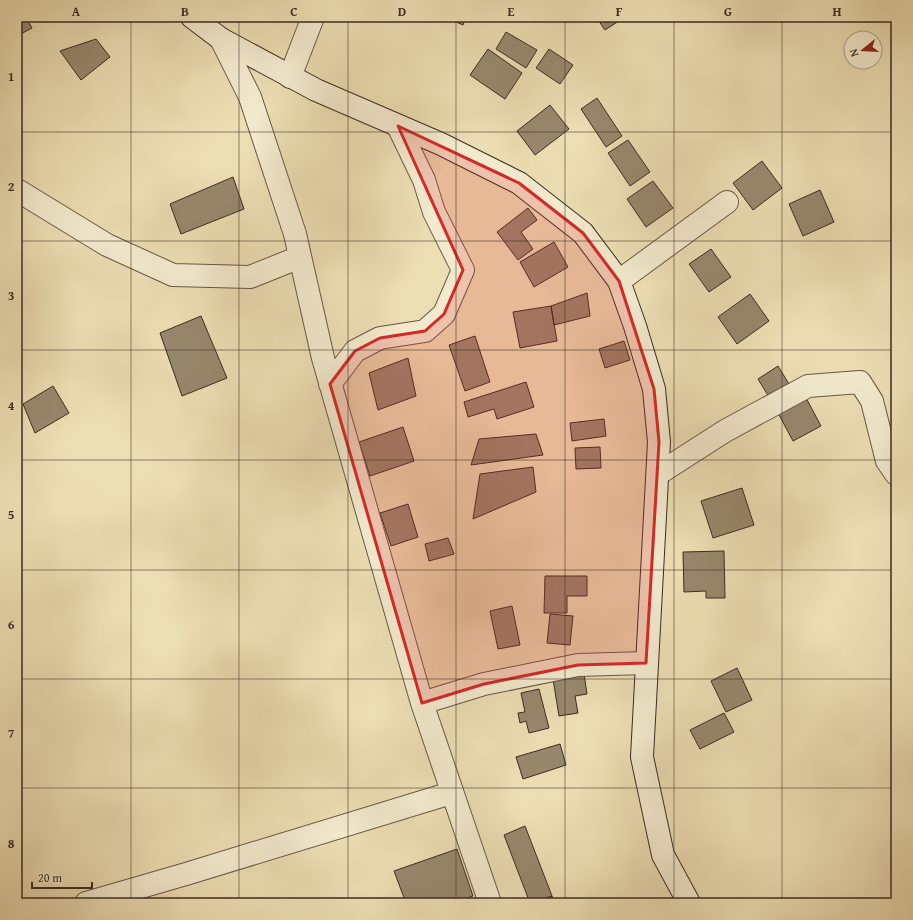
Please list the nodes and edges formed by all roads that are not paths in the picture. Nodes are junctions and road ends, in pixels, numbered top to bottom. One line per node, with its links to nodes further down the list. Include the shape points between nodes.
1 (192, 17): 3 (street)
2 (313, 17): 4 (street)
3 (221, 39): 4 (street); 8 (street, via 250,97 295,234)
4 (290, 77): 5 (street)
5 (398, 126): 9 (street, via 441,144 519,183 583,233); 10 (street, via 424,180 434,212 463,270 444,314 425,331 380,338 355,351)
6 (17, 190): 8 (street, via 107,245 172,275 250,277)
7 (727, 202): 9 (street)
8 (300, 257): 10 (street)
9 (619, 281): 12 (street, via 654,389 660,442)
10 (330, 384): 15 (street)
11 (888, 430): 12 (street, via 860,382 808,386 725,431); 13 (street, via 887,460)
12 (658, 474): 14 (street)
13 (896, 474)
14 (646, 663): 15 (street, via 578,665 484,684); 19 (street, via 642,757 663,855)
15 (422, 703): 16 (street)
16 (452, 793): 17 (street); 18 (street)
17 (86, 903)
18 (490, 903)
19 (689, 903)

